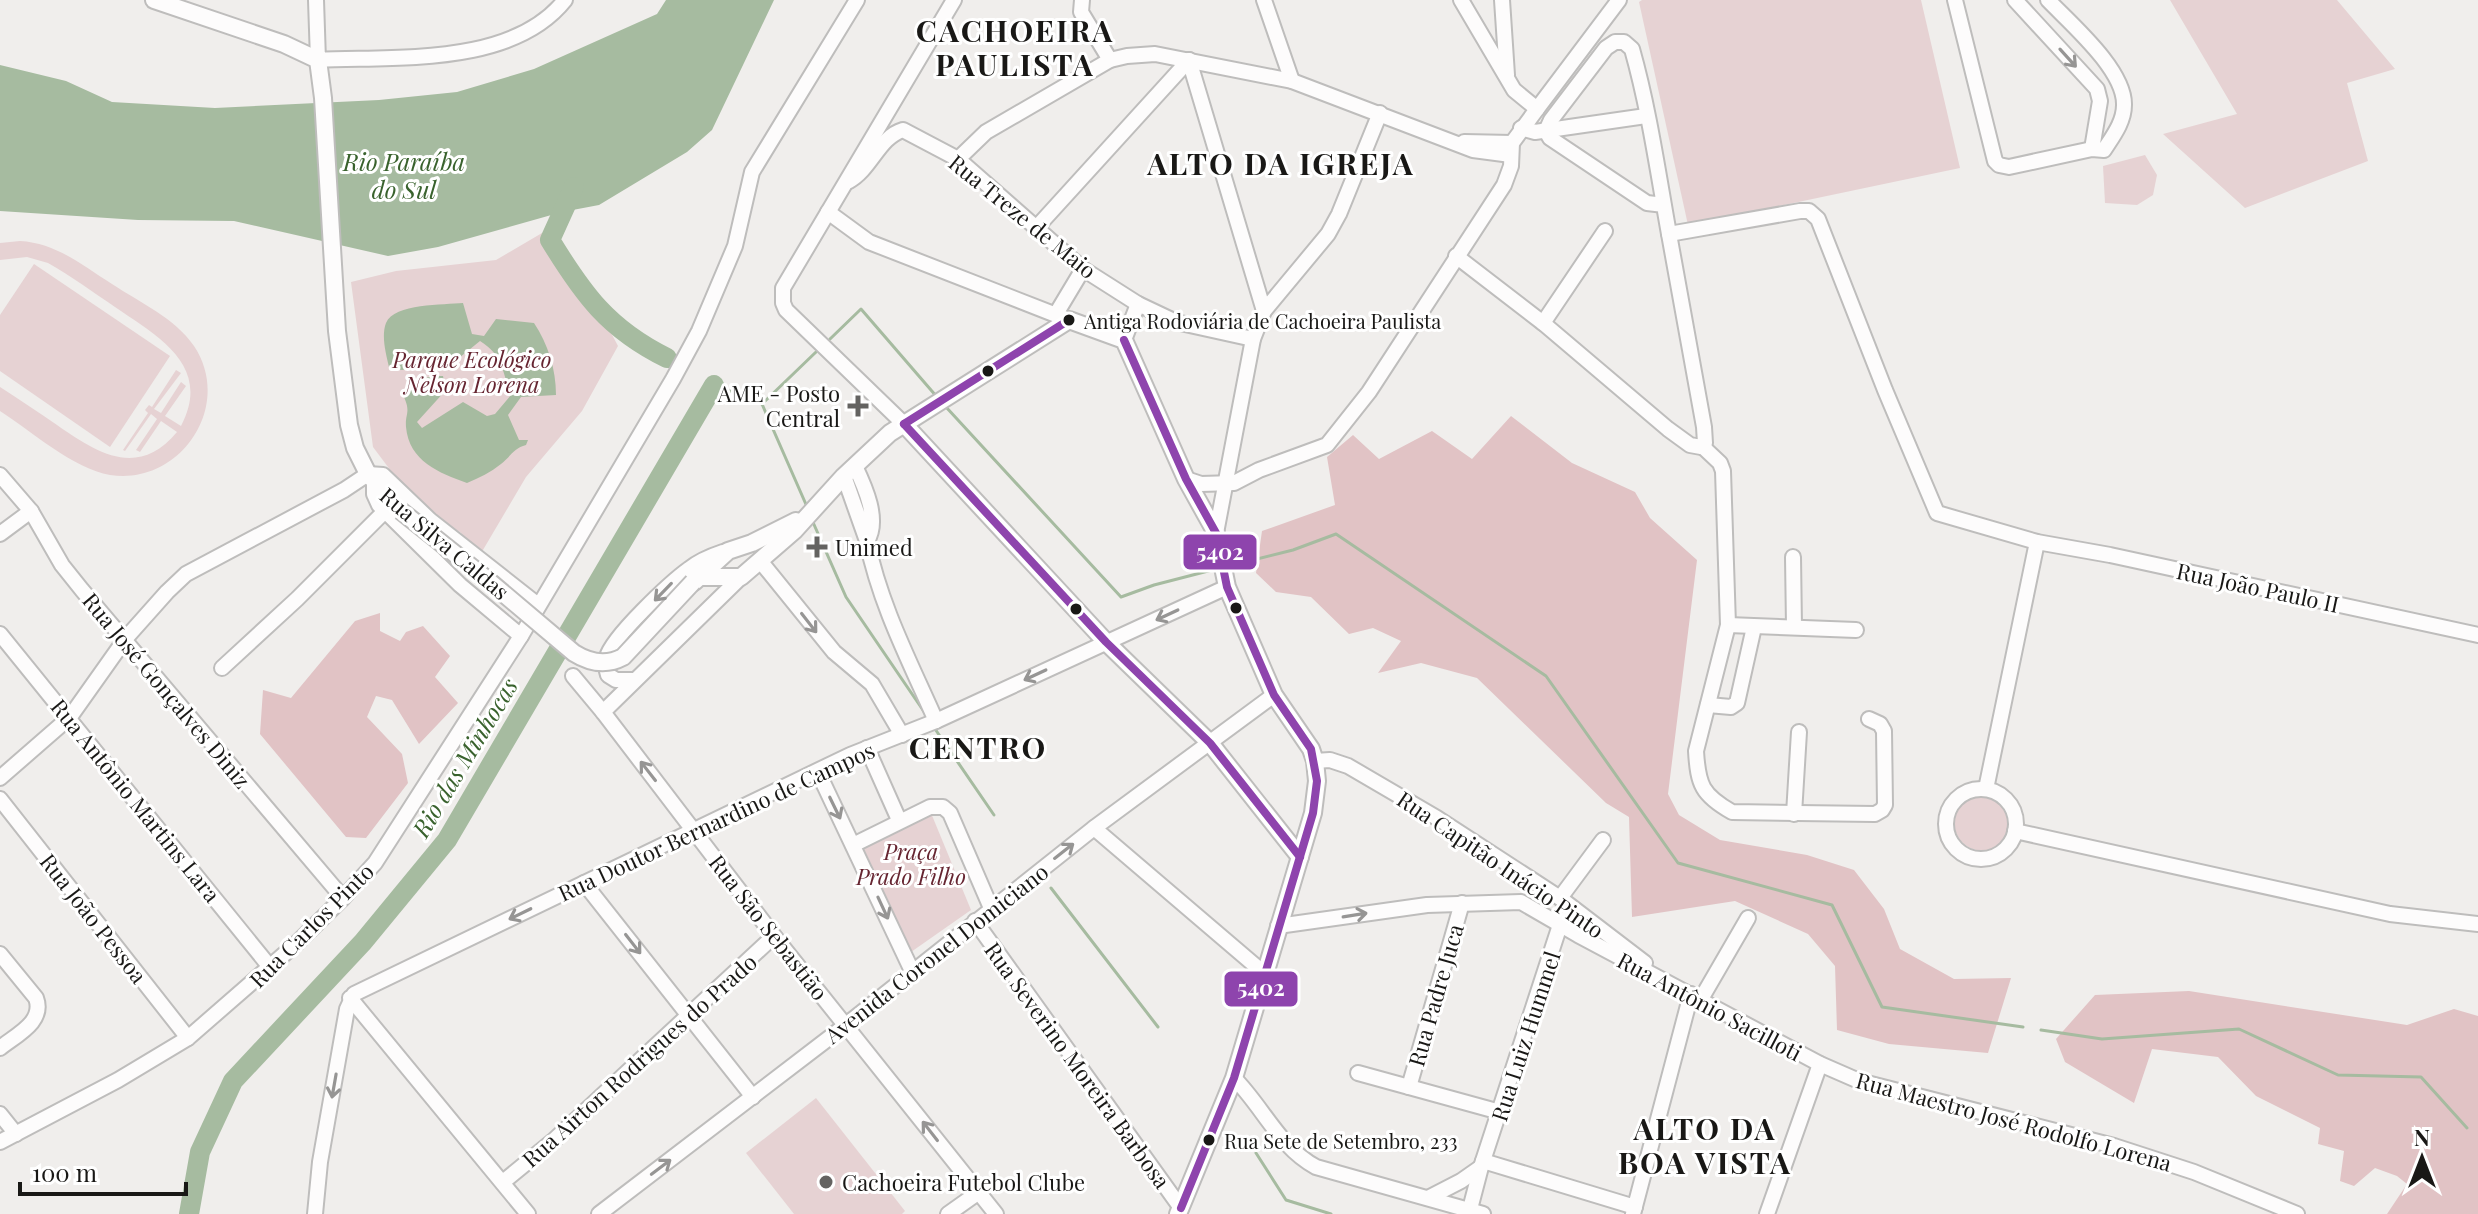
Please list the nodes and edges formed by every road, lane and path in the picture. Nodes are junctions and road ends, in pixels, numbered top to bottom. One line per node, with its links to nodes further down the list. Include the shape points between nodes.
1 (154, 0): 14 (main road)
2 (316, 0): 15 (street)
3 (565, 0): 15 (street, via 537,26 507,41 446,54)
4 (857, 0): 60 (street, Rua Carlos Pinto, via 752,172 735,246 699,331)
5 (954, 0): 28 (street)
6 (1082, 0): 16 (street, via 1081,12)
7 (1264, 0): 18 (street)
8 (1461, 0): 19 (street)
9 (1502, 0): 19 (street)
10 (1619, 0): 20 (street)
11 (1955, 0): 26 (street, via 1999,165)
12 (2015, 0): 26 (street, one-way to 26, via 2097,89)
13 (2048, 0): 26 (street, via 2105,62 2122,89 2122,119)
14 (179, 5): 15 (main road)
15 (318, 60): 46 (main road, Rua Silva Caldas, via 342,382 355,448)
16 (1110, 60): 17 (street, via 1155,54); 27 (street, via 986,132)
17 (1189, 60): 18 (street); 31 (street); 37 (street)
18 (1292, 81): 21 (street)
19 (1508, 81): 20 (street)
20 (1537, 109): 23 (street)
21 (1380, 113): 25 (street, via 1483,153); 37 (street, via 1328,234)
22 (1646, 116): 24 (street); 24 (street, via 1632,49 1615,42); 29 (street)
23 (1521, 128): 24 (street); 25 (street)
24 (1546, 131): 29 (street, via 1647,203)
25 (1511, 149): 34 (street, via 1504,185)
26 (2098, 150)
27 (958, 159): 28 (street, Rua Treze de Maio, via 900,130); 31 (street, Rua Treze de Maio)
28 (845, 183): 30 (street)
29 (1664, 205): 33 (street)
30 (828, 212): 38 (street, via 869,242); 42 (street, via 783,288 783,303)
31 (1037, 227): 35 (street, Rua Treze de Maio)
32 (1605, 231): 39 (street)
33 (1669, 234): 43 (street, via 1704,427); 54 (street, Rua João Paulo II, via 1809,211 1818,219 1937,513)
34 (1456, 256): 39 (street); 48 (street, via 1369,392 1327,445)
35 (1083, 269): 36 (street, Rua Treze de Maio); 38 (street)
36 (1138, 304): 40 (street, Rua Treze de Maio, via 1176,322); 41 (street)
37 (1264, 311): 40 (street)
38 (1063, 317): 41 (main road); 42 (main road)
39 (1543, 323): 43 (street, via 1668,429 1690,445)
40 (1253, 339): 48 (street)
41 (1124, 340): 47 (main road)
42 (904, 424): 44 (main road); 70 (main road)
43 (1703, 447): 62 (street, via 1723,471)
44 (850, 471): 51 (main road); 80 (street, via 873,573)
45 (0, 475): 49 (street, Rua José Gonçalves Diniz)
46 (371, 478): 50 (main road, Rua Silva Caldas); 60 (street, via 383,475 430,520); 69 (street, via 200,565)
47 (1186, 479): 48 (street); 52 (main road)
48 (1224, 485): 52 (street)
49 (31, 511): 53 (street); 69 (street, Rua José Gonçalves Diniz, via 62,565)
50 (393, 511): 58 (main road, Rua Silva Caldas, bridge, via 484,577 574,653 600,663 617,660 632,649); 68 (street, via 460,585); 72 (street)
51 (805, 517): 55 (main road); 57 (main road)
52 (1216, 533): 59 (main road)
53 (0, 534)
54 (2037, 542): 67 (street, Rua João Paulo II); 88 (street)
55 (732, 550): 57 (main road); 58 (main road); 61 (street, one-way to 61, via 691,567)
56 (1793, 557): 64 (street)
57 (750, 570): 58 (main road); 71 (street); 82 (street, one-way to 82, via 872,684)
58 (696, 580)
59 (1227, 587): 70 (street, Rua Doutor Bernardino de Campos, one-way to 70); 75 (main road)
60 (538, 605): 68 (street, Rua Carlos Pinto)
61 (633, 623): 71 (street, via 646,637); 74 (street, via 610,649 606,664 612,678)
62 (1728, 625): 63 (street); 76 (street)
63 (1754, 627): 64 (street); 76 (street, via 1737,703)
64 (1794, 627): 65 (street)
65 (1856, 630)
66 (0, 634): 78 (street, Rua Antônio Martins Lara)
67 (2478, 635)
68 (521, 636): 99 (street, Rua Carlos Pinto, via 392,838)
69 (126, 638): 78 (street); 99 (street, Rua José Gonçalves Diniz)
70 (1106, 642): 80 (street, Rua Doutor Bernardino de Campos, one-way to 80); 83 (main road)
71 (670, 645): 74 (street)
72 (222, 668)
73 (573, 676): 77 (street, Rua São Sebastião)
74 (633, 680): 77 (street)
75 (1274, 695): 83 (street, Avenida Coronel Domiciano); 85 (main road)
76 (1708, 705): 90 (street, via 1696,751 1704,791 1732,812)
77 (603, 712): 93 (street, Rua São Sebastião, one-way to 77)
78 (70, 717): 87 (street); 112 (street, Rua Antônio Martins Lara)
79 (1869, 719): 90 (street, via 1884,731 1882,810)
80 (936, 721): 82 (street, Rua Doutor Bernardino de Campos)
81 (1799, 732): 90 (street)
82 (902, 735): 84 (street, Rua Doutor Bernardino de Campos)
83 (1210, 743): 92 (street, Avenida Coronel Domiciano); 97 (main road)
84 (867, 748): 86 (street, Rua Doutor Bernardino de Campos); 91 (street)
85 (1315, 761): 97 (main road, via 1315,801); 100 (street, Rua Capitão Inácio Pinto, via 1338,761 1365,775)
86 (818, 772): 93 (street, Rua Doutor Bernardino de Campos); 96 (street, one-way to 96)
87 (0, 778)
88 (1986, 789): 94 (street, via 2010,804); 94 (street, via 1965,792 1950,807 1946,828 1955,847 1974,858 1995,856)
89 (0, 799): 120 (street, Rua João Pessoa)
90 (1794, 814)
91 (899, 820): 96 (street); 103 (street, via 930,807 947,810)
92 (1094, 828): 103 (street, Avenida Coronel Domiciano, one-way to 92); 114 (street)
93 (694, 830): 98 (street, Rua Doutor Bernardino de Campos); 110 (street, Rua São Sebastião)
94 (2015, 831): 107 (street, via 2390,914)
95 (1603, 840): 100 (street)
96 (853, 845): 113 (street, one-way to 113)
97 (1300, 857): 109 (main road)
98 (584, 883): 117 (street, Rua Doutor Bernardino de Campos, one-way to 117, via 356,993); 118 (street, one-way to 118)
99 (343, 898): 112 (street, Rua Carlos Pinto)
100 (1560, 898): 101 (street); 104 (street, Rua Capitão Inácio Pinto)
101 (1521, 902): 102 (street); 108 (street, Rua Antônio Sacilloti)
102 (1462, 903): 109 (street, one-way to 102); 125 (street, Rua Padre Juca)
103 (991, 908): 106 (street, Avenida Coronel Domiciano)
104 (1573, 908): 108 (street, Rua Luiz Hummel); 115 (street, Rua Capitão Inácio Pinto)
105 (1748, 918): 116 (street)
106 (975, 921): 113 (street, Avenida Coronel Domiciano); 138 (street, Rua Severino Moreira Barbosa)
107 (2478, 924)
108 (1560, 925): 115 (street, Rua Antônio Sacilloti); 127 (street, Rua Luiz Hummel)
109 (1278, 926): 114 (main road)
110 (774, 936): 118 (street, Rua Airton Rodrigues do Prado); 119 (street, Rua São Sebastião)
111 (0, 954): 121 (street, via 39,1007 34,1020)
112 (270, 967): 120 (street, Rua Carlos Pinto)
113 (912, 971): 119 (street, Avenida Coronel Domiciano)
114 (1265, 974): 124 (main road)
115 (1677, 987): 116 (street, Rua Antônio Sacilloti)
116 (1696, 996): 122 (street, Rua Antônio Sacilloti); 136 (street)
117 (349, 1004): 132 (street); 135 (street, one-way to 135)
118 (689, 1016): 126 (street); 132 (street, Rua Airton Rodrigues do Prado)
119 (846, 1025): 126 (street, Avenida Coronel Domiciano); 133 (street, Rua São Sebastião, one-way to 119)
120 (188, 1038): 129 (street, Rua Carlos Pinto)
121 (0, 1048)
122 (1820, 1064): 144 (street); 145 (street, Rua Maestro José Rodolfo Lorena, via 1859,1081 2128,1150)
123 (1358, 1073): 125 (street)
124 (1234, 1078): 134 (street, via 1303,1160); 138 (main road)
125 (1409, 1087): 127 (street)
126 (753, 1097): 141 (street, Avenida Coronel Domiciano, one-way to 126)
127 (1500, 1112): 131 (street, Rua Luiz Hummel)
128 (0, 1114): 129 (street)
129 (16, 1134): 130 (street, Rua Carlos Pinto)
130 (0, 1142)
131 (1482, 1164): 134 (street); 136 (street); 137 (street, Rua Luiz Hummel)
132 (503, 1182): 140 (street)
133 (979, 1192): 142 (street); 143 (street, Rua São Sebastião)
134 (1428, 1198): 137 (street)
135 (315, 1207): 139 (street)
136 (1634, 1210)
137 (1476, 1212)
138 (1182, 1213)
139 (328, 1214)
140 (528, 1214)
141 (599, 1214)
142 (948, 1214)
143 (996, 1214)
144 (1767, 1214)
145 (2297, 1214)

